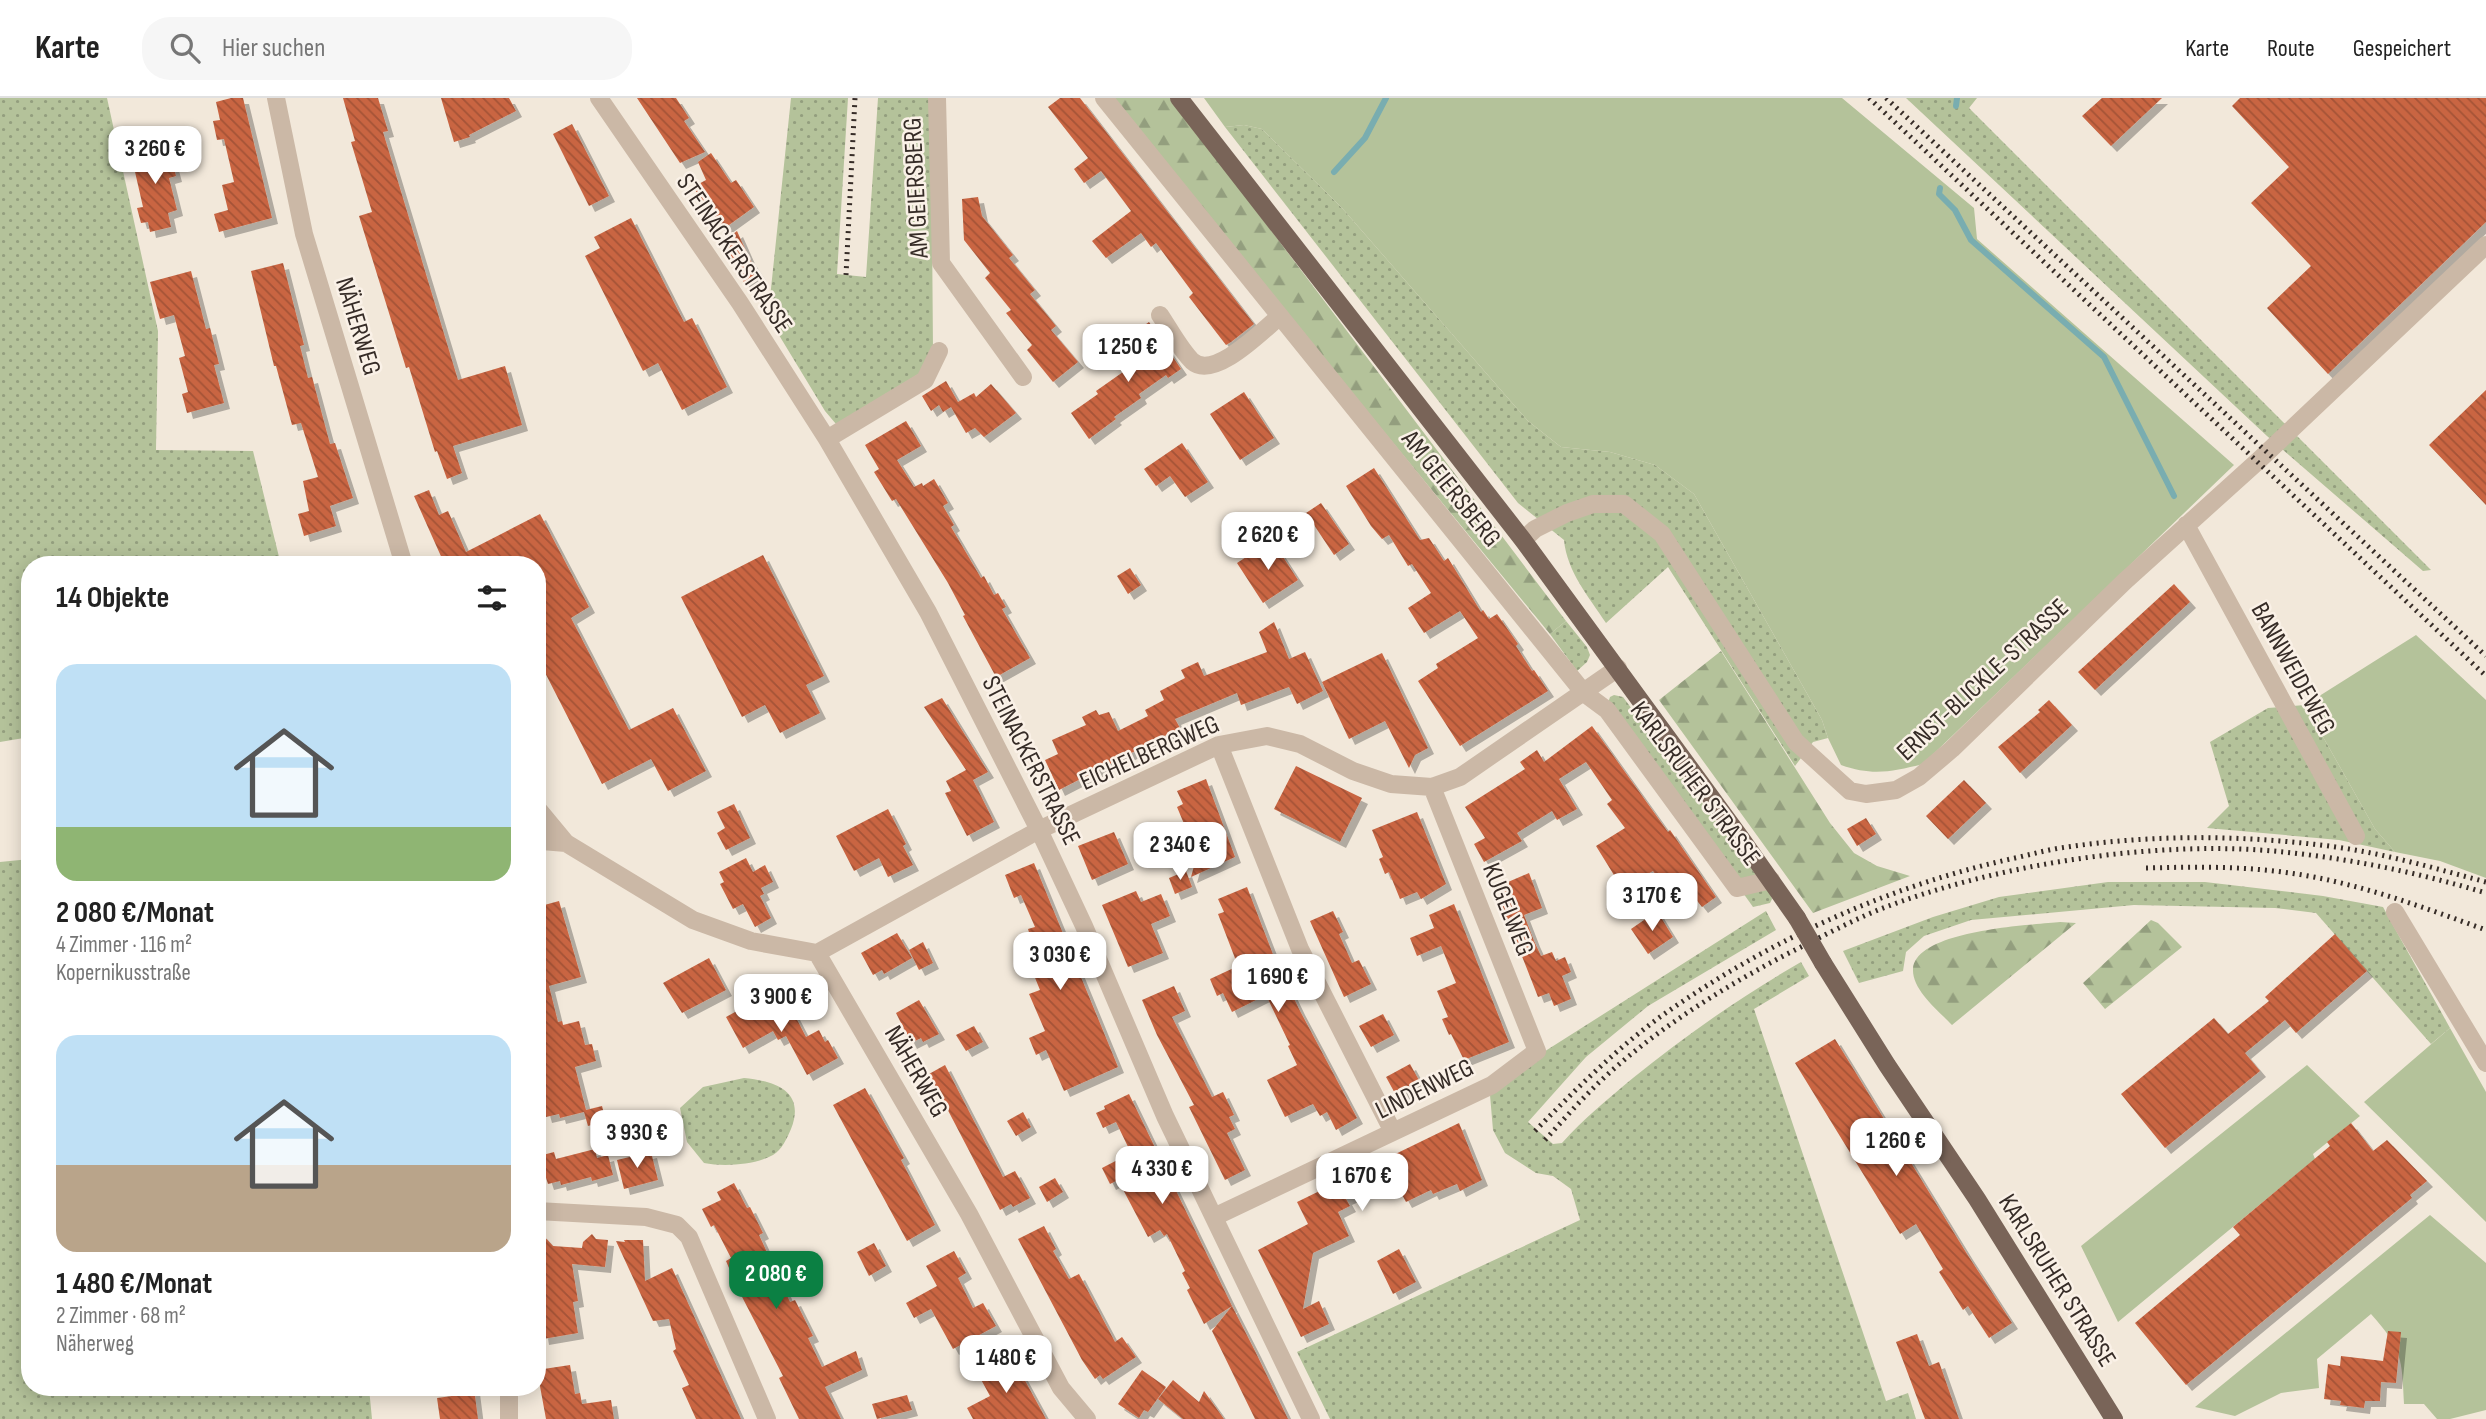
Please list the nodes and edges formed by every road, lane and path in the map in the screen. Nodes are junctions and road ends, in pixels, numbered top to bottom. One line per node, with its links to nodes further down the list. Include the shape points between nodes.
1 (276, 98): 14 (street, NÄHERWEG, via 304,234)
2 (599, 98): 11 (street, STEINACKERSTRASSE)
3 (937, 98): 10 (street, AM GEIERSBERG, via 941,262)
4 (1104, 98): 8 (street, AM GEIERSBERG)
5 (1180, 98): 13 (main road, KARLSRUHER STRASSE)
6 (2486, 245): 12 (street, ERNST-BLICKLE-STRASSE)
7 (1160, 316): 8 (street, via 1192,361 1212,367)
8 (1280, 316): 16 (street, AM GEIERSBERG)
9 (939, 351): 11 (street, via 925,380)
10 (1023, 377)
11 (827, 439): 20 (street, STEINACKERSTRASSE, via 928,612)
12 (2186, 525): 13 (street, ERNST-BLICKLE-STRASSE, via 1919,777 1896,790 1866,794 1850,791 1796,742 1682,563 1662,534 1643,518 1624,504 1593,504 1567,513); 21 (street, BANNWEIDEWEG)
13 (1523, 540): 15 (main road, KARLSRUHER STRASSE)
14 (401, 556)
15 (1618, 668): 16 (street, EICHELBERGWEG); 24 (main road, KARLSRUHER STRASSE)
16 (1584, 693): 18 (street, EICHELBERGWEG, via 1460,778); 24 (street, KARLSRUHER STRASSE, via 1607,710 1737,888)
17 (1219, 745): 18 (street, EICHELBERGWEG, via 1267,736 1300,744 1391,784); 20 (street, EICHELBERGWEG); 29 (street, via 1300,949)
18 (1432, 787): 27 (street, KUGELWEG)
19 (546, 819): 23 (street)
20 (1039, 830): 26 (street, EICHELBERGWEG); 31 (street, STEINACKERSTRASSE)
21 (2356, 836)
22 (546, 841): 23 (street)
23 (566, 843): 26 (street, via 693,920 751,941)
24 (1771, 880): 37 (main road, KARLSRUHER STRASSE, bridge)
25 (2395, 912): 28 (street)
26 (817, 953): 35 (street, NÄHERWEG, via 969,1214 1061,1388)
27 (1537, 1051): 29 (street, LINDENWEG, via 1492,1085)
28 (2486, 1063)
29 (1393, 1132): 31 (street, LINDENWEG)
30 (546, 1211): 34 (street, via 646,1217 677,1225 689,1237)
31 (1214, 1217): 36 (street, STEINACKERSTRASSE)
32 (509, 1396): 33 (street)
33 (509, 1419)
34 (768, 1419)
35 (1087, 1419)
36 (1311, 1419)
37 (2114, 1419)

